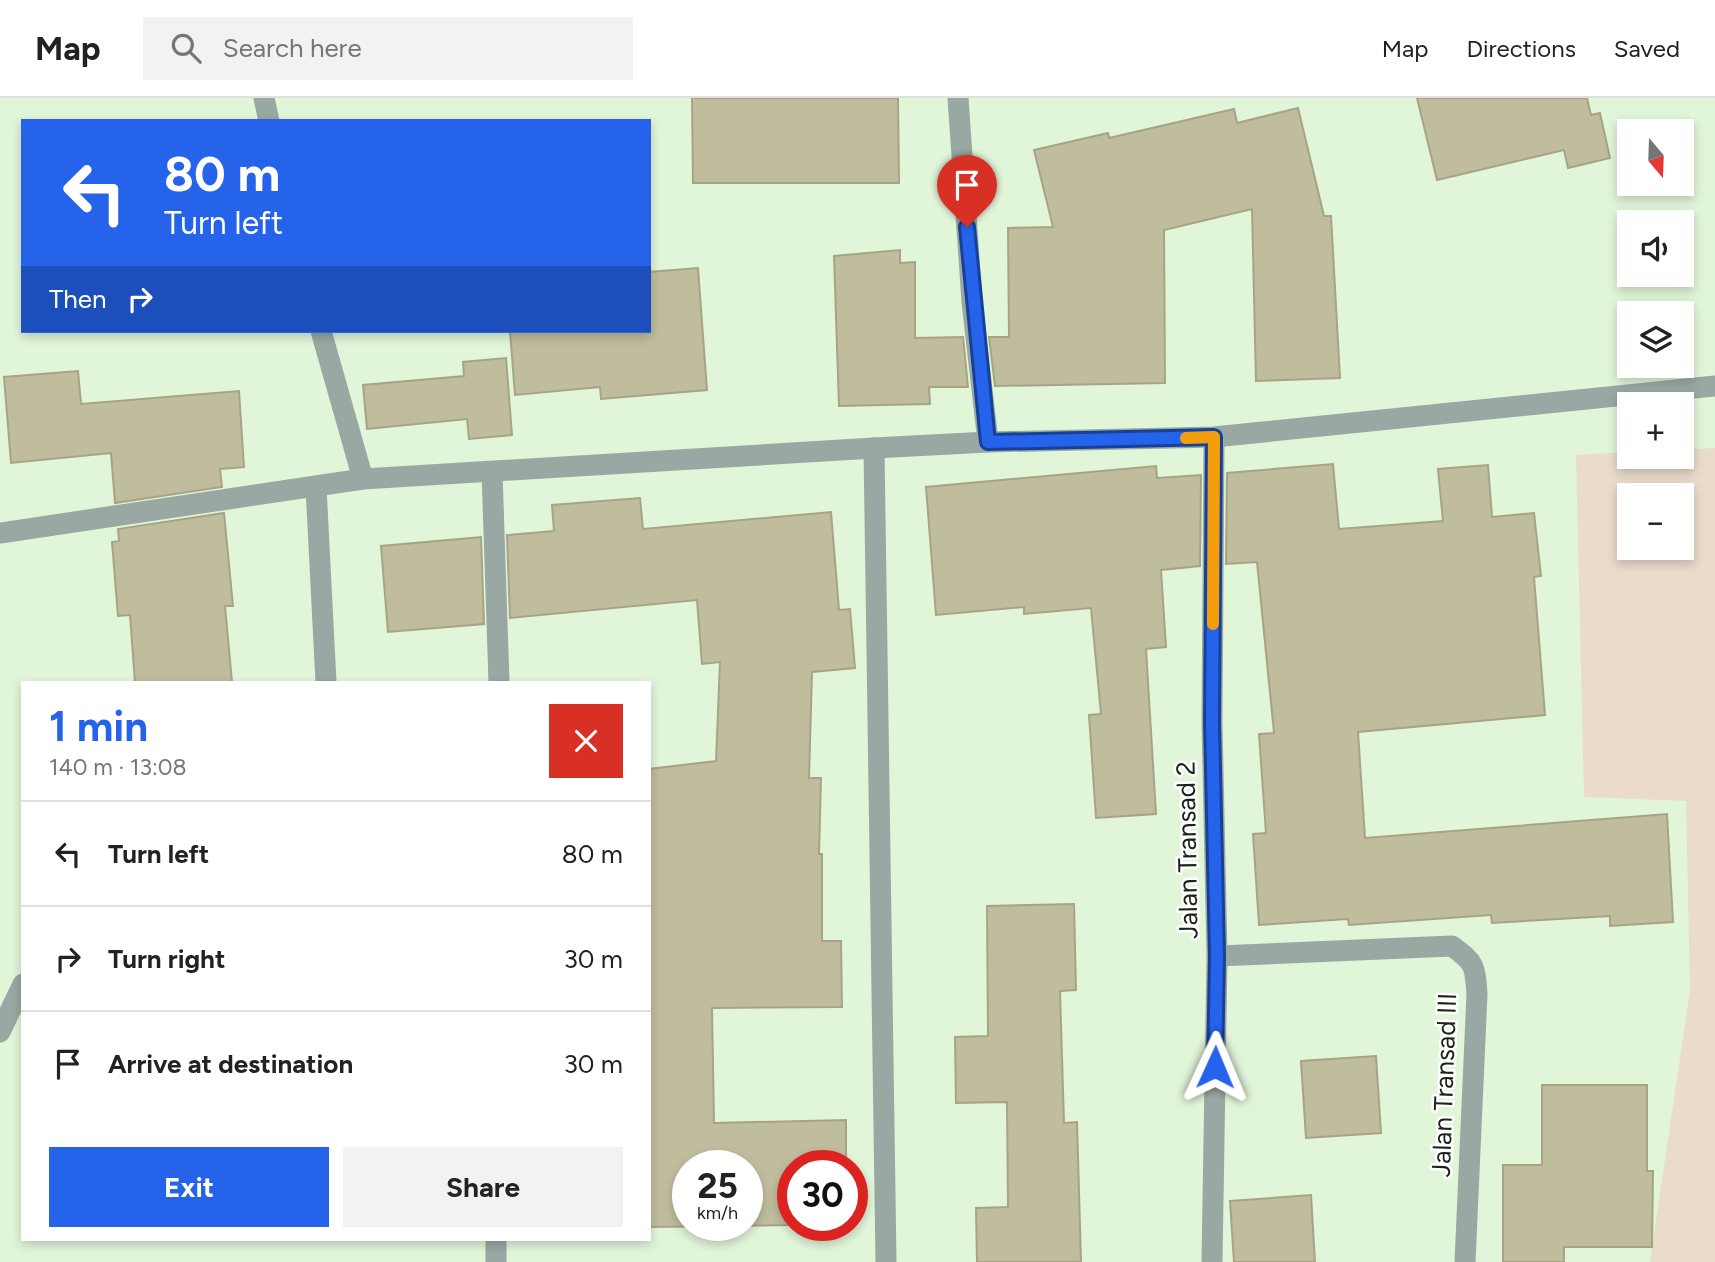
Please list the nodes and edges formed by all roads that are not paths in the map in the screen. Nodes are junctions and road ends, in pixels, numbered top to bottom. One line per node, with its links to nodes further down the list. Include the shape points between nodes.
1 (264, 98): 3 (street)
2 (958, 98): 7 (street, via 972,302)
3 (269, 119)
4 (322, 333): 10 (street)
5 (1715, 386): 6 (street)
6 (1214, 437): 7 (street); 15 (street, Jalan Transad 2, via 1212,722)
7 (988, 442): 8 (street)
8 (874, 448): 9 (street); 20 (street)
9 (492, 471): 10 (street); 14 (street)
10 (363, 479): 11 (street)
11 (316, 487): 12 (street); 13 (street)
12 (0, 533)
13 (326, 681)
14 (499, 681)
15 (1217, 956): 21 (street, Jalan Transad 2); 22 (street, Jalan Transad III, via 1452,946 1471,960 1477,994)
16 (21, 988): 17 (street)
17 (0, 1032)
18 (496, 1241): 19 (street)
19 (496, 1262)
20 (886, 1262)
21 (1212, 1262)
22 (1465, 1262)

